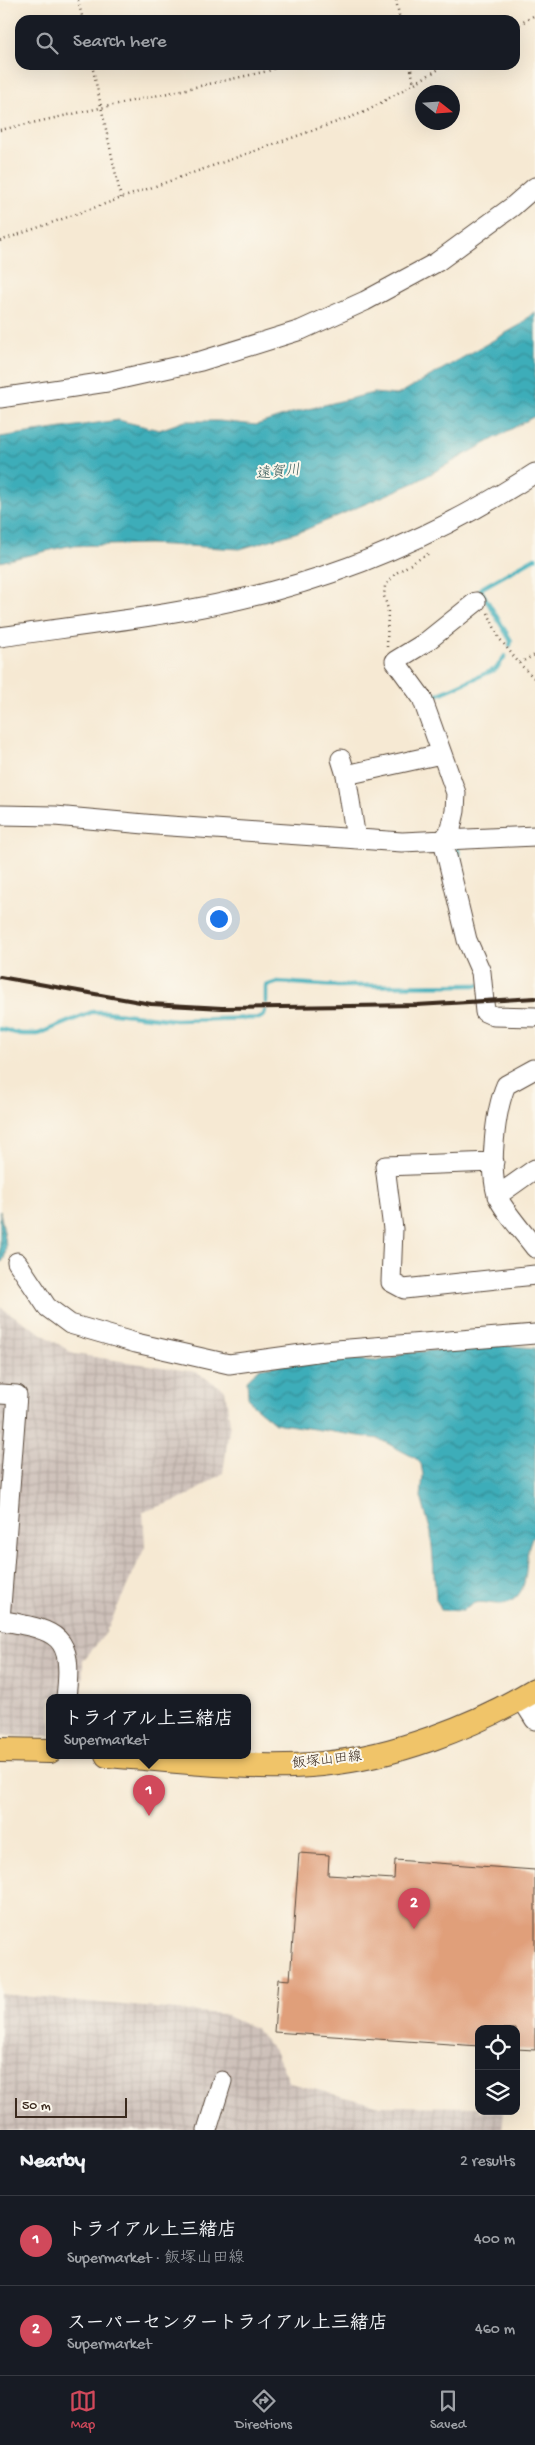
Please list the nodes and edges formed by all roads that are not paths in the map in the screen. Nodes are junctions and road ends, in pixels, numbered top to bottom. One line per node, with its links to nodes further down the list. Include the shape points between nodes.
1 (535, 187): 2 (street, via 437,262 301,330 201,361 108,382)
2 (0, 398)
3 (535, 473): 5 (street, via 485,505 389,552 273,591 172,613)
4 (476, 602): 6 (street, via 426,642 395,661 422,698)
5 (0, 637)
6 (441, 754): 9 (street, via 344,767); 10 (street, via 456,793)
7 (0, 815): 9 (street, via 55,816)
8 (535, 836): 10 (street)
9 (356, 839): 10 (street, via 402,842)
10 (452, 840): 11 (street, via 467,940 482,982 485,1012 494,1016)
11 (535, 1017)
12 (535, 1069): 13 (street, via 506,1085 498,1104)
13 (494, 1162): 15 (street); 18 (street, via 385,1166 393,1229 391,1282 404,1289)
14 (535, 1169): 15 (street)
15 (497, 1196): 16 (street)
16 (535, 1248)
17 (17, 1262): 19 (street, via 47,1307 70,1324 136,1344 229,1364 324,1351)
18 (535, 1276)
19 (535, 1334)
20 (0, 1394): 21 (street, via 18,1395)
21 (0, 1620): 22 (street, via 42,1628 55,1634 67,1653)
22 (66, 1694)
23 (528, 1694): 24 (street); 27 (main road, 飯塚山田線, via 448,1732 388,1753 322,1764 255,1766)
24 (535, 1720)
25 (0, 1750): 26 (main road)
26 (46, 1751)
27 (161, 1759)
28 (222, 2081): 29 (street)
29 (207, 2130)

